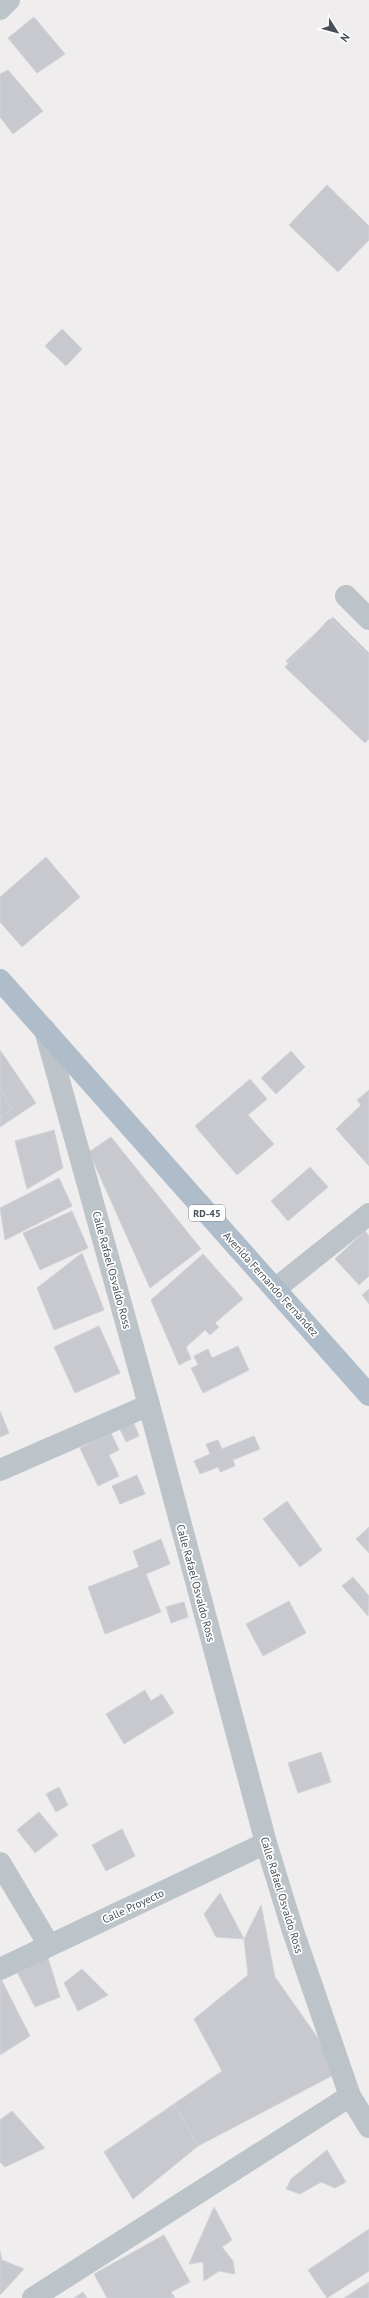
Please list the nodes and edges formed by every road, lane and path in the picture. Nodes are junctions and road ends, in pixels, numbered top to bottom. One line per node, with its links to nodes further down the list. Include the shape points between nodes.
1 (9, 0): 2 (street)
2 (0, 9)
3 (346, 596): 4 (street)
4 (369, 619)
5 (5, 992): 6 (main road, RD-45)
6 (45, 1030): 8 (main road, Avenida Fernando Fernández / RD-45); 10 (street, Calle Rafael Osvaldo Ross)
7 (369, 1214): 8 (street)
8 (275, 1289): 9 (main road, Avenida Fernando Fernández / RD-45)
9 (369, 1394)
10 (149, 1405): 11 (street); 12 (street, Calle Rafael Osvaldo Ross)
11 (0, 1470)
12 (266, 1843): 14 (street, Calle Proyecto); 16 (street, Calle Rafael Osvaldo Ross, via 293,1931)
13 (0, 1863): 14 (street)
14 (49, 1945): 15 (street, Calle Proyecto)
15 (0, 1969)
16 (350, 2096): 17 (street, Calle Rafael Osvaldo Ross); 18 (street)
17 (369, 2127)
18 (33, 2298)

